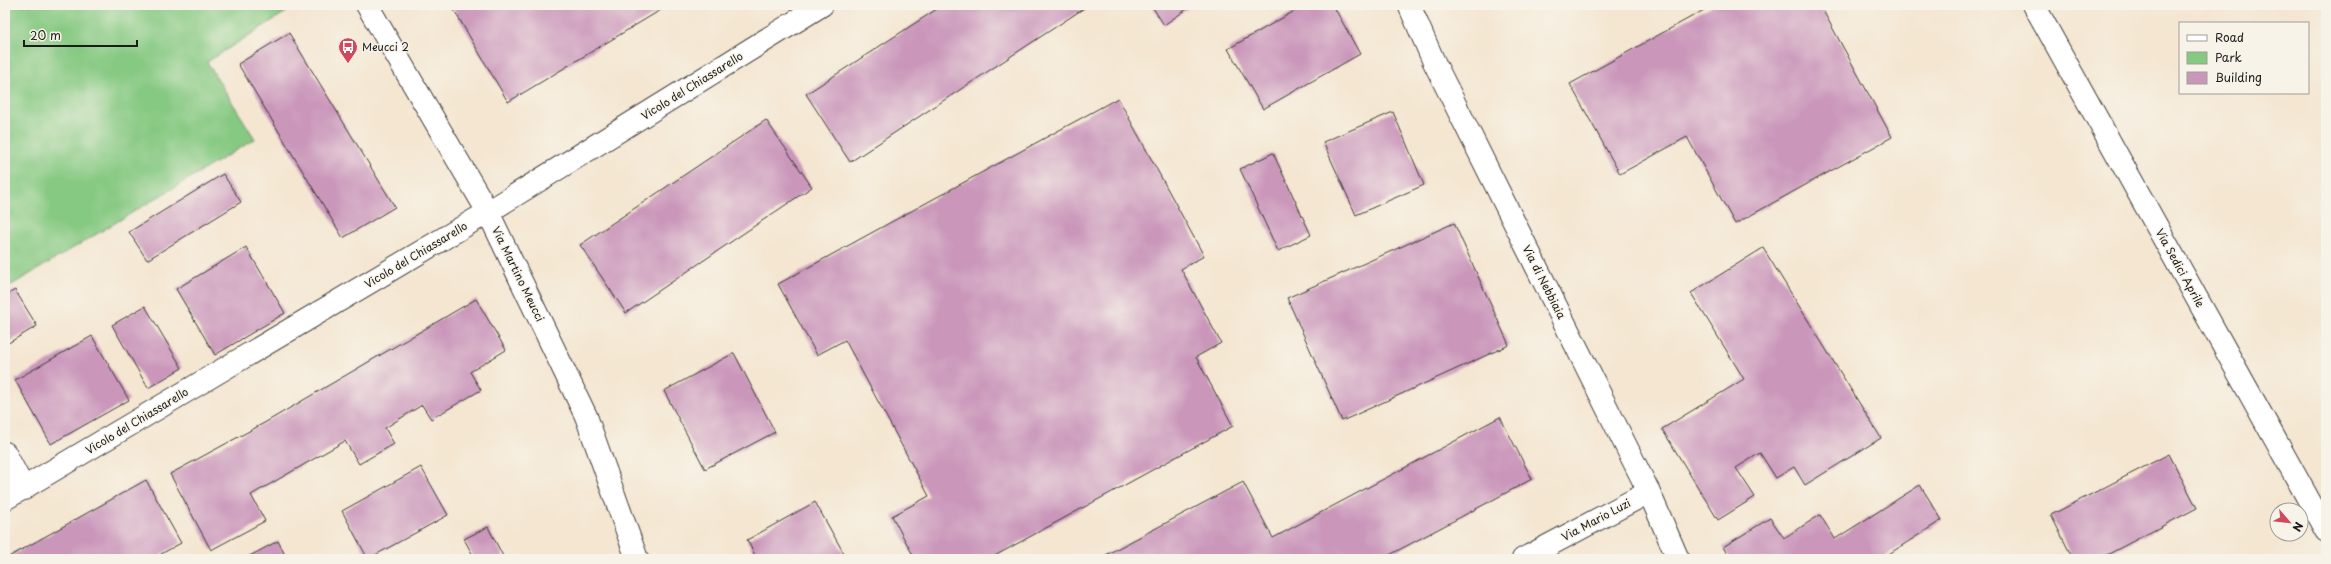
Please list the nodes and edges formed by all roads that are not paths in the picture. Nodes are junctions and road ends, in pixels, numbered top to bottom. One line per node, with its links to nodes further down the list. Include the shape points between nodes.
1 (367, 5): 5 (street, Via Martino Meucci)
2 (822, 5): 5 (street, Vicolo del Chiassarello)
3 (1408, 5): 8 (street, Via di Nebbiaia)
4 (2034, 5): 10 (street, Via Sedici Aprile)
5 (488, 212): 7 (street, Vicolo del Chiassarello); 11 (street, Via Martino Meucci, via 586,416)
6 (5, 453): 7 (street)
7 (24, 489): 9 (street, Vicolo del Chiassarello)
8 (1649, 492): 12 (street, Via Mario Luzi); 13 (street, Via di Nebbiaia)
9 (5, 499)
10 (2326, 532)
11 (636, 559)
12 (1523, 559)
13 (1678, 559)

